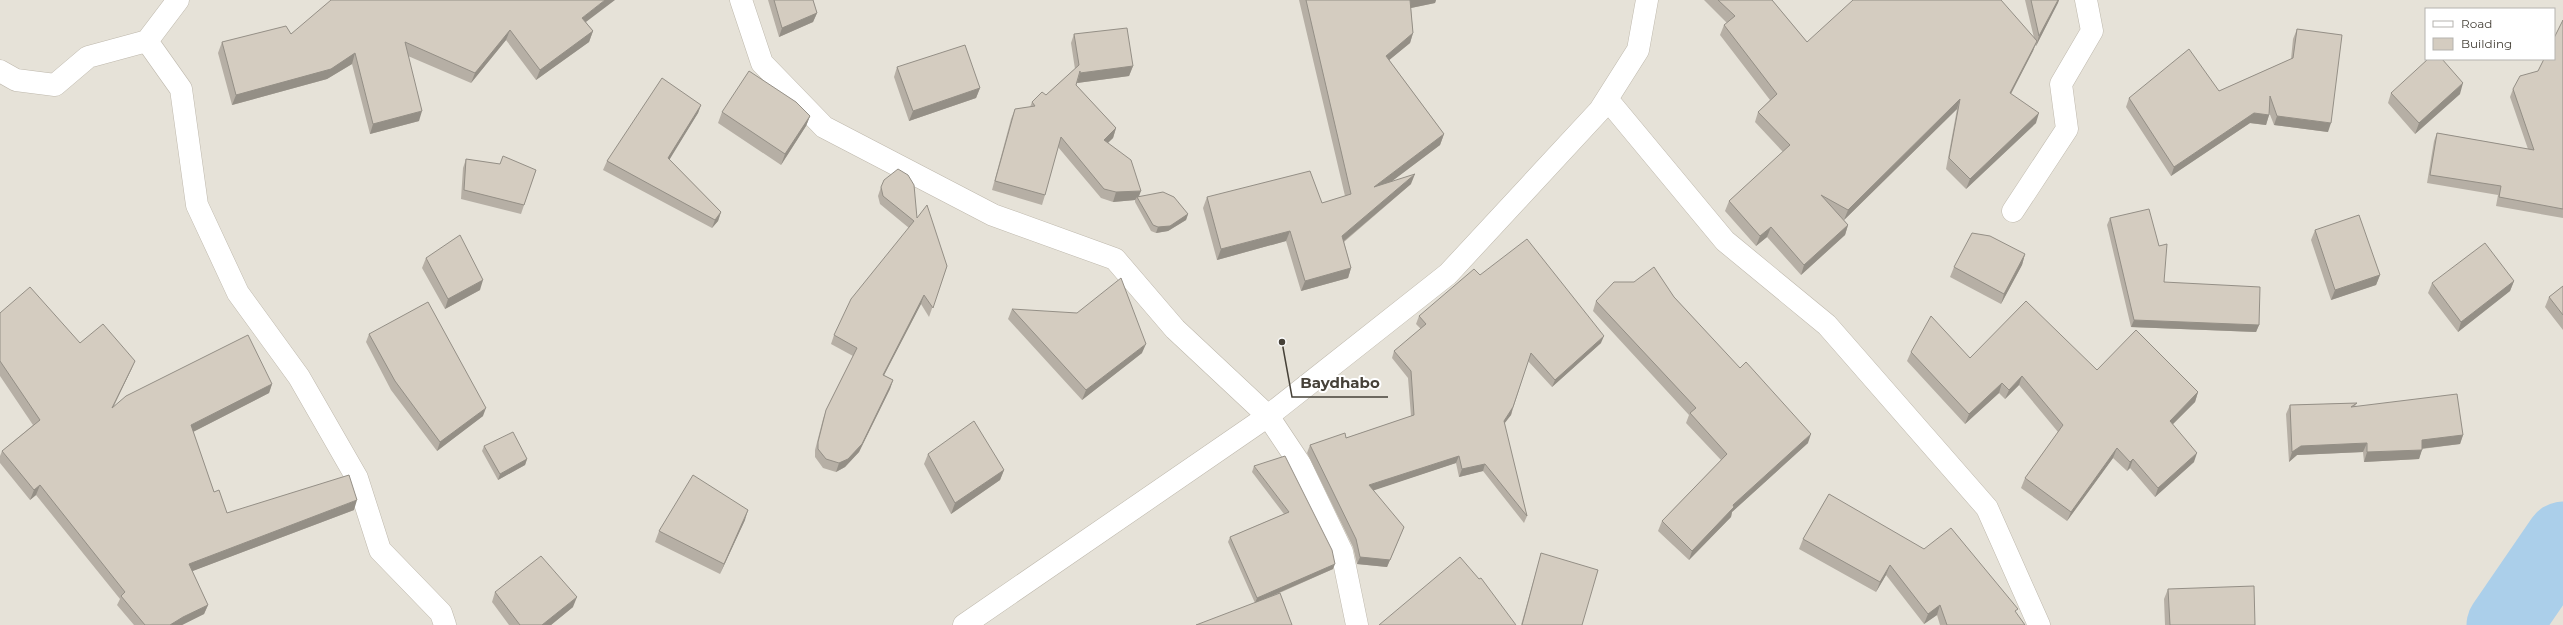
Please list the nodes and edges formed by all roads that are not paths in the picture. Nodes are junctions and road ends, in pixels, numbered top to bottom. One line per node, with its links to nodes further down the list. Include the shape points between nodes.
1 (178, 0): 5 (street)
2 (741, 0): 9 (street, via 762,64 824,127 993,215 1114,259 1175,329)
3 (1646, 0): 7 (street, via 1638,50)
4 (2086, 0): 8 (street, via 2092,31 2060,84 2068,129)
5 (147, 41): 6 (street, via 88,57 55,85 16,80); 10 (street, via 181,89 197,205 238,293 299,377 357,478 380,550 441,613)
6 (0, 71)
7 (1607, 98): 9 (street, via 1600,110 1448,274); 13 (street, via 1725,241 1827,325 1987,508)
8 (2013, 211)
9 (1268, 416): 11 (street); 12 (street, via 1300,464 1342,552)
10 (445, 625)
11 (964, 625)
12 (1357, 625)
13 (2039, 625)

